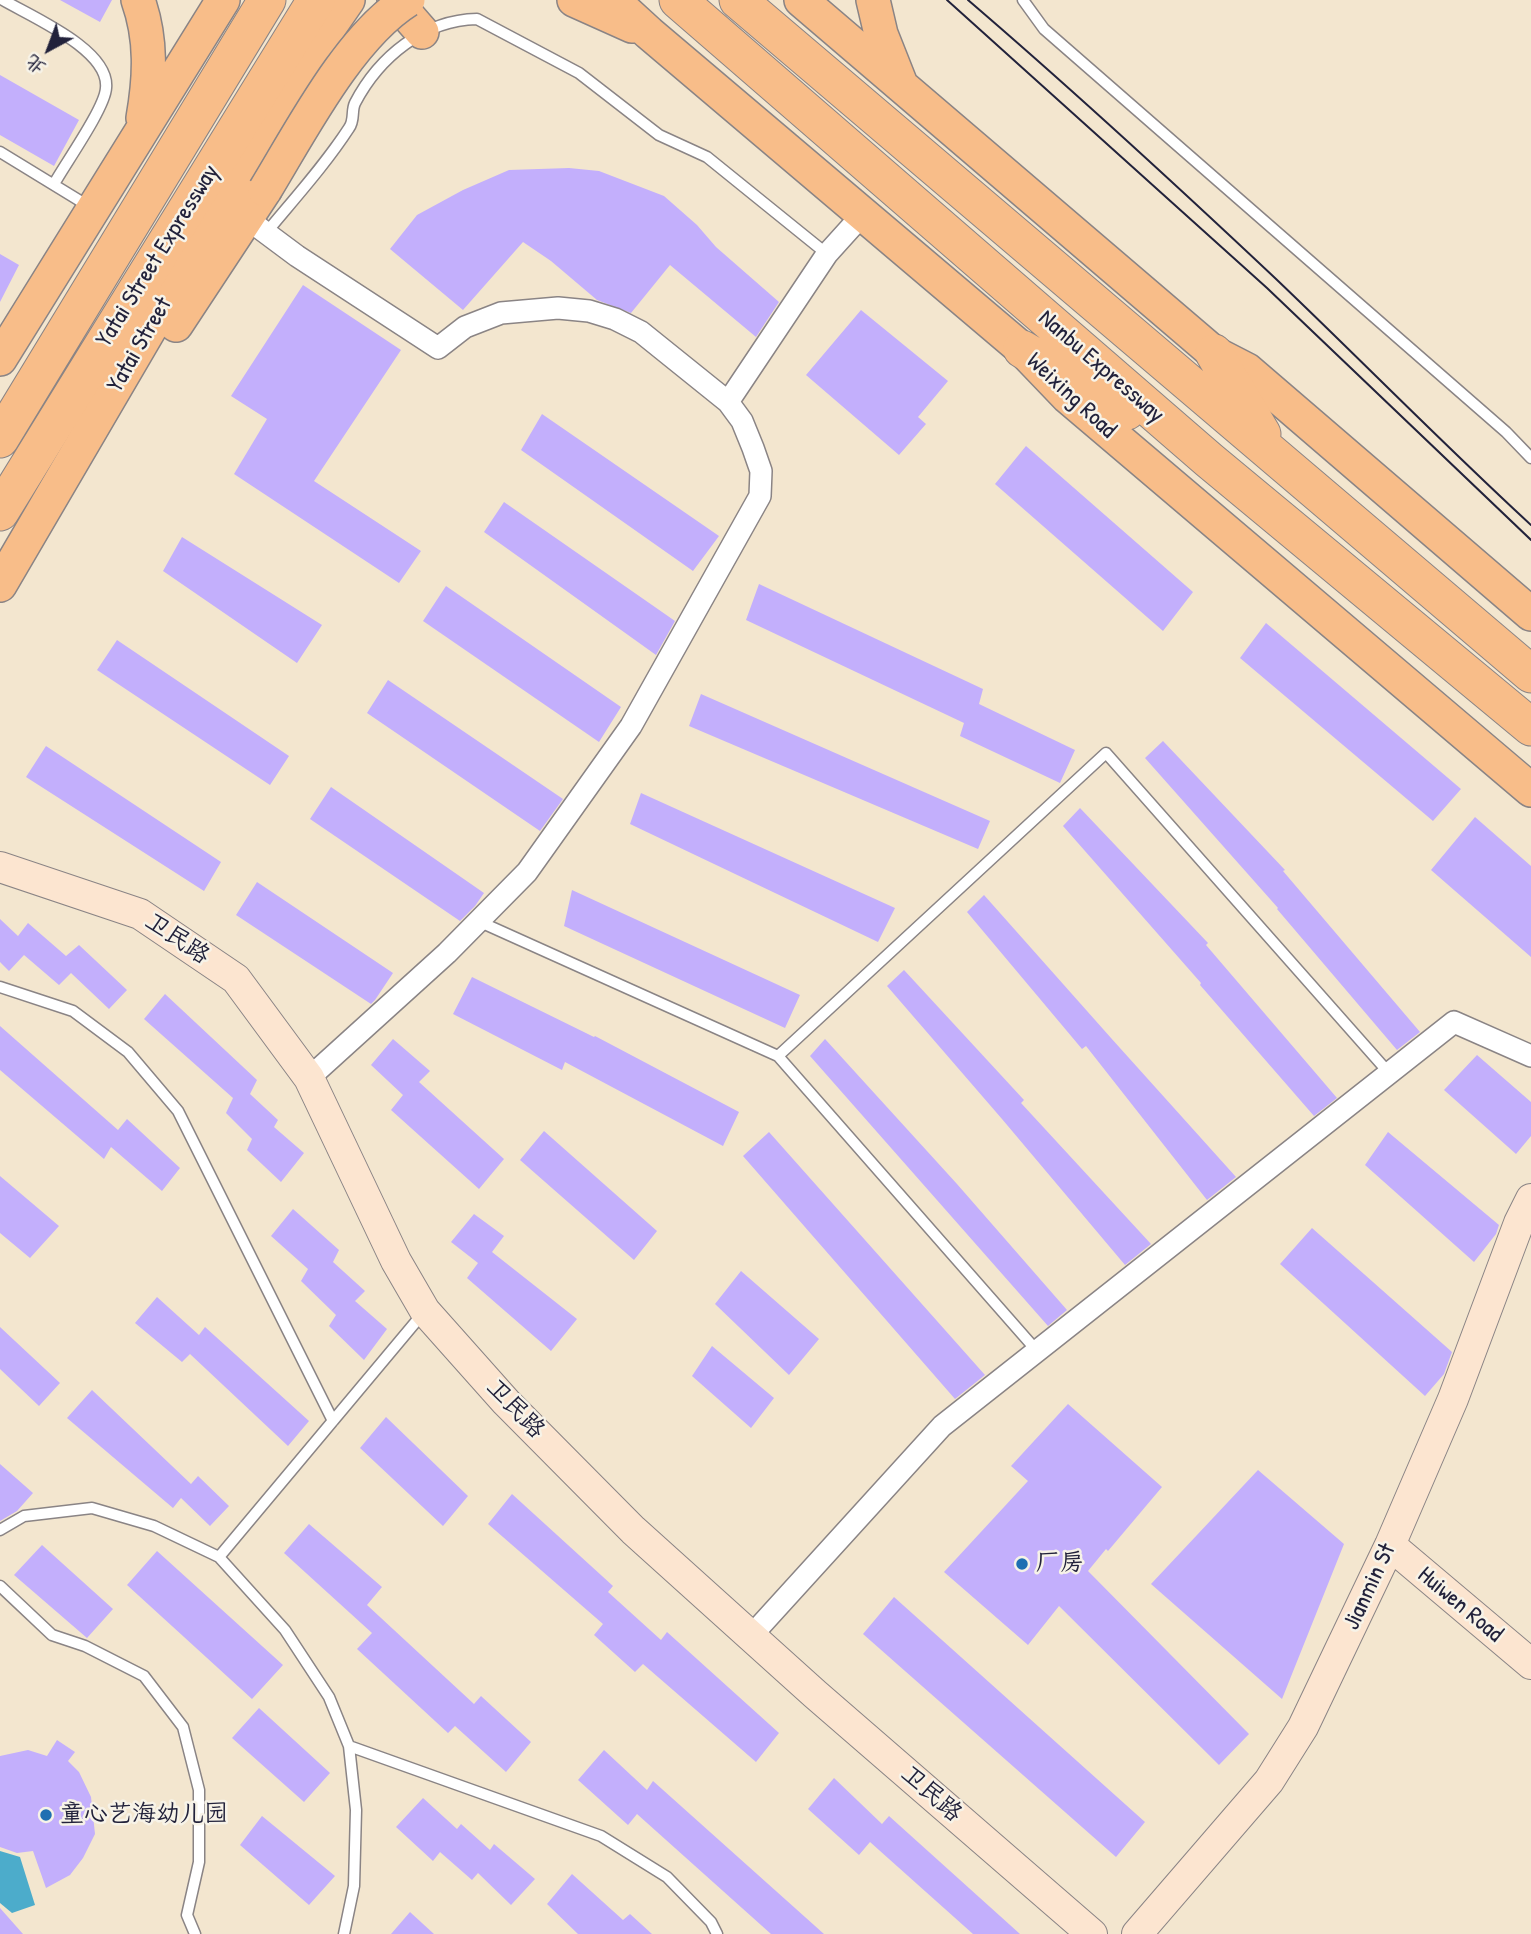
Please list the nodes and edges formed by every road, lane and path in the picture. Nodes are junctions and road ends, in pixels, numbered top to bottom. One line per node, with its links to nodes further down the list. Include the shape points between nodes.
1 (3, 0): 21 (lane, via 84,47 103,68 107,88 100,106)
2 (138, 0): 19 (main road, via 149,58)
3 (223, 0): 19 (main road)
4 (267, 0): 31 (highway, Yatai Street Expressway)
5 (316, 0): 35 (highway, Yatai Street Expressway)
6 (348, 0): 30 (main road, Yatai Street, via 310,55)
7 (394, 0): 16 (main road)
8 (408, 0): 24 (main road, bridge, via 381,21 341,71 264,190)
9 (574, 0): 17 (main road)
10 (613, 0): 17 (main road, Weixing Road)
11 (678, 0): 34 (highway, Nanbu Expressway)
12 (738, 0): 33 (highway, Nanbu Expressway)
13 (801, 0): 18 (main road)
14 (873, 0): 18 (main road)
15 (1023, 0): 32 (lane, via 1044,29 1507,432)
16 (422, 32): 24 (lane, via 380,69 356,102 351,126); 25 (lane, via 477,19 556,59 659,135 724,169)
17 (649, 33): 23 (main road, Weixing Road)
18 (901, 84): 27 (main road)
19 (141, 132): 22 (main road)
20 (0, 152): 21 (lane)
21 (54, 184): 22 (lane)
22 (92, 209): 28 (main road)
23 (864, 213): 25 (street); 26 (main road, Weixing Road)
24 (256, 226): 29 (street, via 438,348 465,327 501,313 558,307 589,311 641,332); 30 (main road, via 166,341)
25 (827, 254): 29 (street)
26 (1022, 349): 34 (highway); 40 (main road, Weixing Road, via 1068,397)
27 (1214, 353): 33 (highway); 37 (main road, via 1247,370)
28 (0, 359)
29 (728, 402): 42 (street, via 742,421 761,471 760,496 631,726 527,872)
30 (103, 407): 36 (main road, Yatai Street)
31 (0, 439)
32 (1531, 458)
33 (1276, 459): 38 (highway, Nanbu Expressway)
34 (1209, 460): 39 (highway, Nanbu Expressway)
35 (0, 512)
36 (0, 584)
37 (1531, 614)
38 (1531, 674)
39 (1531, 727)
40 (1531, 790)
41 (0, 867): 47 (street, 卫民路, via 140,914 236,979)
42 (478, 921): 44 (lane); 47 (street)
43 (0, 987): 51 (lane, via 73,1012 128,1052 178,1111)
44 (778, 1056): 46 (lane, via 1106,753); 50 (lane)
45 (1531, 1056): 46 (street, via 1454,1022)
46 (1389, 1073): 50 (street)
47 (309, 1078): 49 (street, 卫民路, via 396,1261)
48 (1531, 1199): 53 (street, Jianmin St)
49 (425, 1311): 51 (lane); 56 (street, 卫民路, via 506,1402 633,1530)
50 (1037, 1351): 56 (street, via 942,1426)
51 (332, 1421): 54 (lane)
52 (0, 1530): 54 (lane, via 24,1516 92,1507 154,1526)
53 (1390, 1545): 57 (street, Huiwen Road); 63 (street, Jianmin St, via 1303,1727 1269,1781)
54 (219, 1557): 58 (lane, via 285,1630 329,1697)
55 (0, 1586): 59 (lane, via 52,1635 144,1676 183,1727 199,1790 199,1862 187,1915)
56 (751, 1636): 62 (street, 卫民路)
57 (1531, 1664)
58 (349, 1746): 60 (lane, via 356,1810 354,1886); 61 (lane, via 601,1836 667,1877)
59 (195, 1934)
60 (344, 1934)
61 (717, 1934)
62 (1092, 1934)
63 (1137, 1934)

